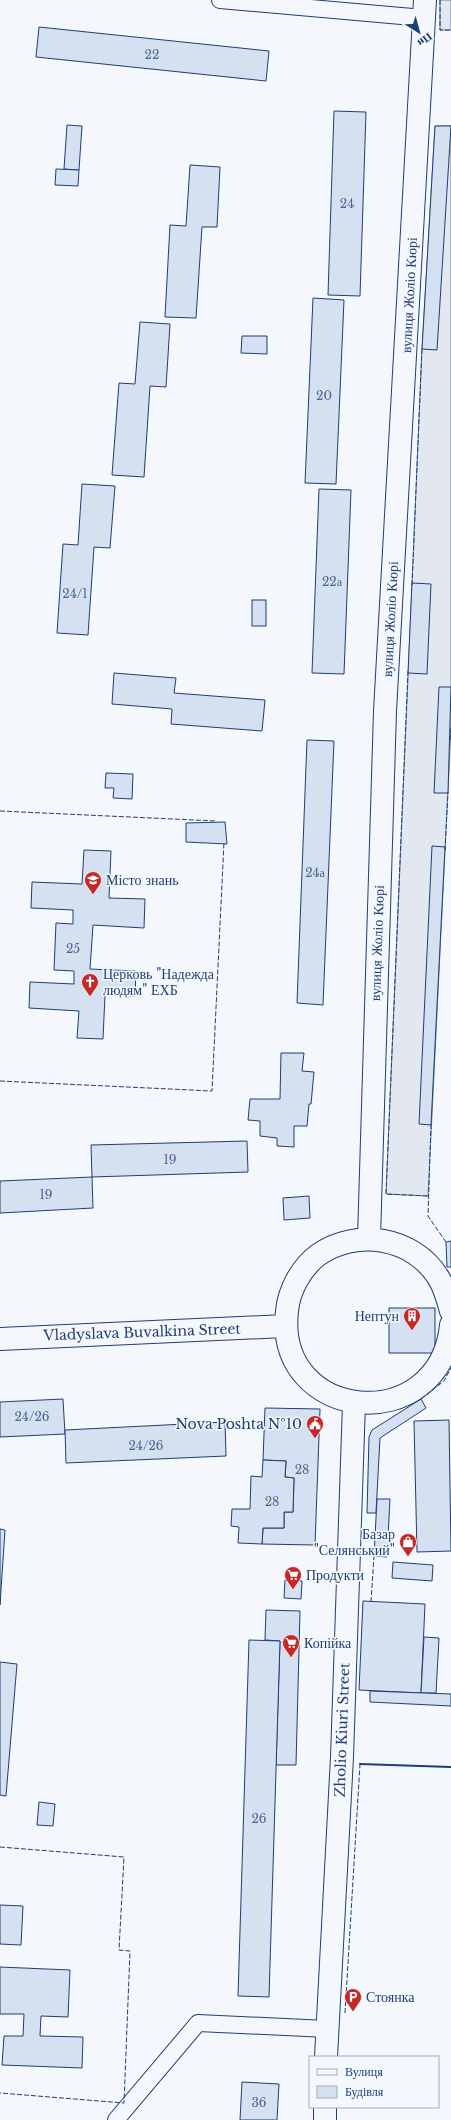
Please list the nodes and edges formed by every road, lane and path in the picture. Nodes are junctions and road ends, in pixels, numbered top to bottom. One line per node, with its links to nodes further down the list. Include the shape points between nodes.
1 (220, 0): 2 (street)
2 (425, 9): 3 (street, вулиця Жоліо Кюрі, via 385,712)
3 (369, 1238): 4 (street, via 396,1243 420,1256 438,1277); 6 (street, via 343,1243 318,1255 299,1275 288,1299)
4 (451, 1311)
5 (451, 1325): 8 (street, via 444,1355 429,1378 407,1395 381,1403)
6 (285, 1326): 7 (street, Vladyslava Buvalkina Street); 8 (street, via 291,1353 306,1377 328,1394)
7 (0, 1339)
8 (354, 1403): 9 (street, Zholio Kiuri Street, via 342,1757)
9 (327, 2029): 10 (street, Zholio Kiuri Street); 12 (street, via 198,2023)
10 (326, 2056)
11 (325, 2108): 13 (street)
12 (116, 2120)
13 (324, 2120)

